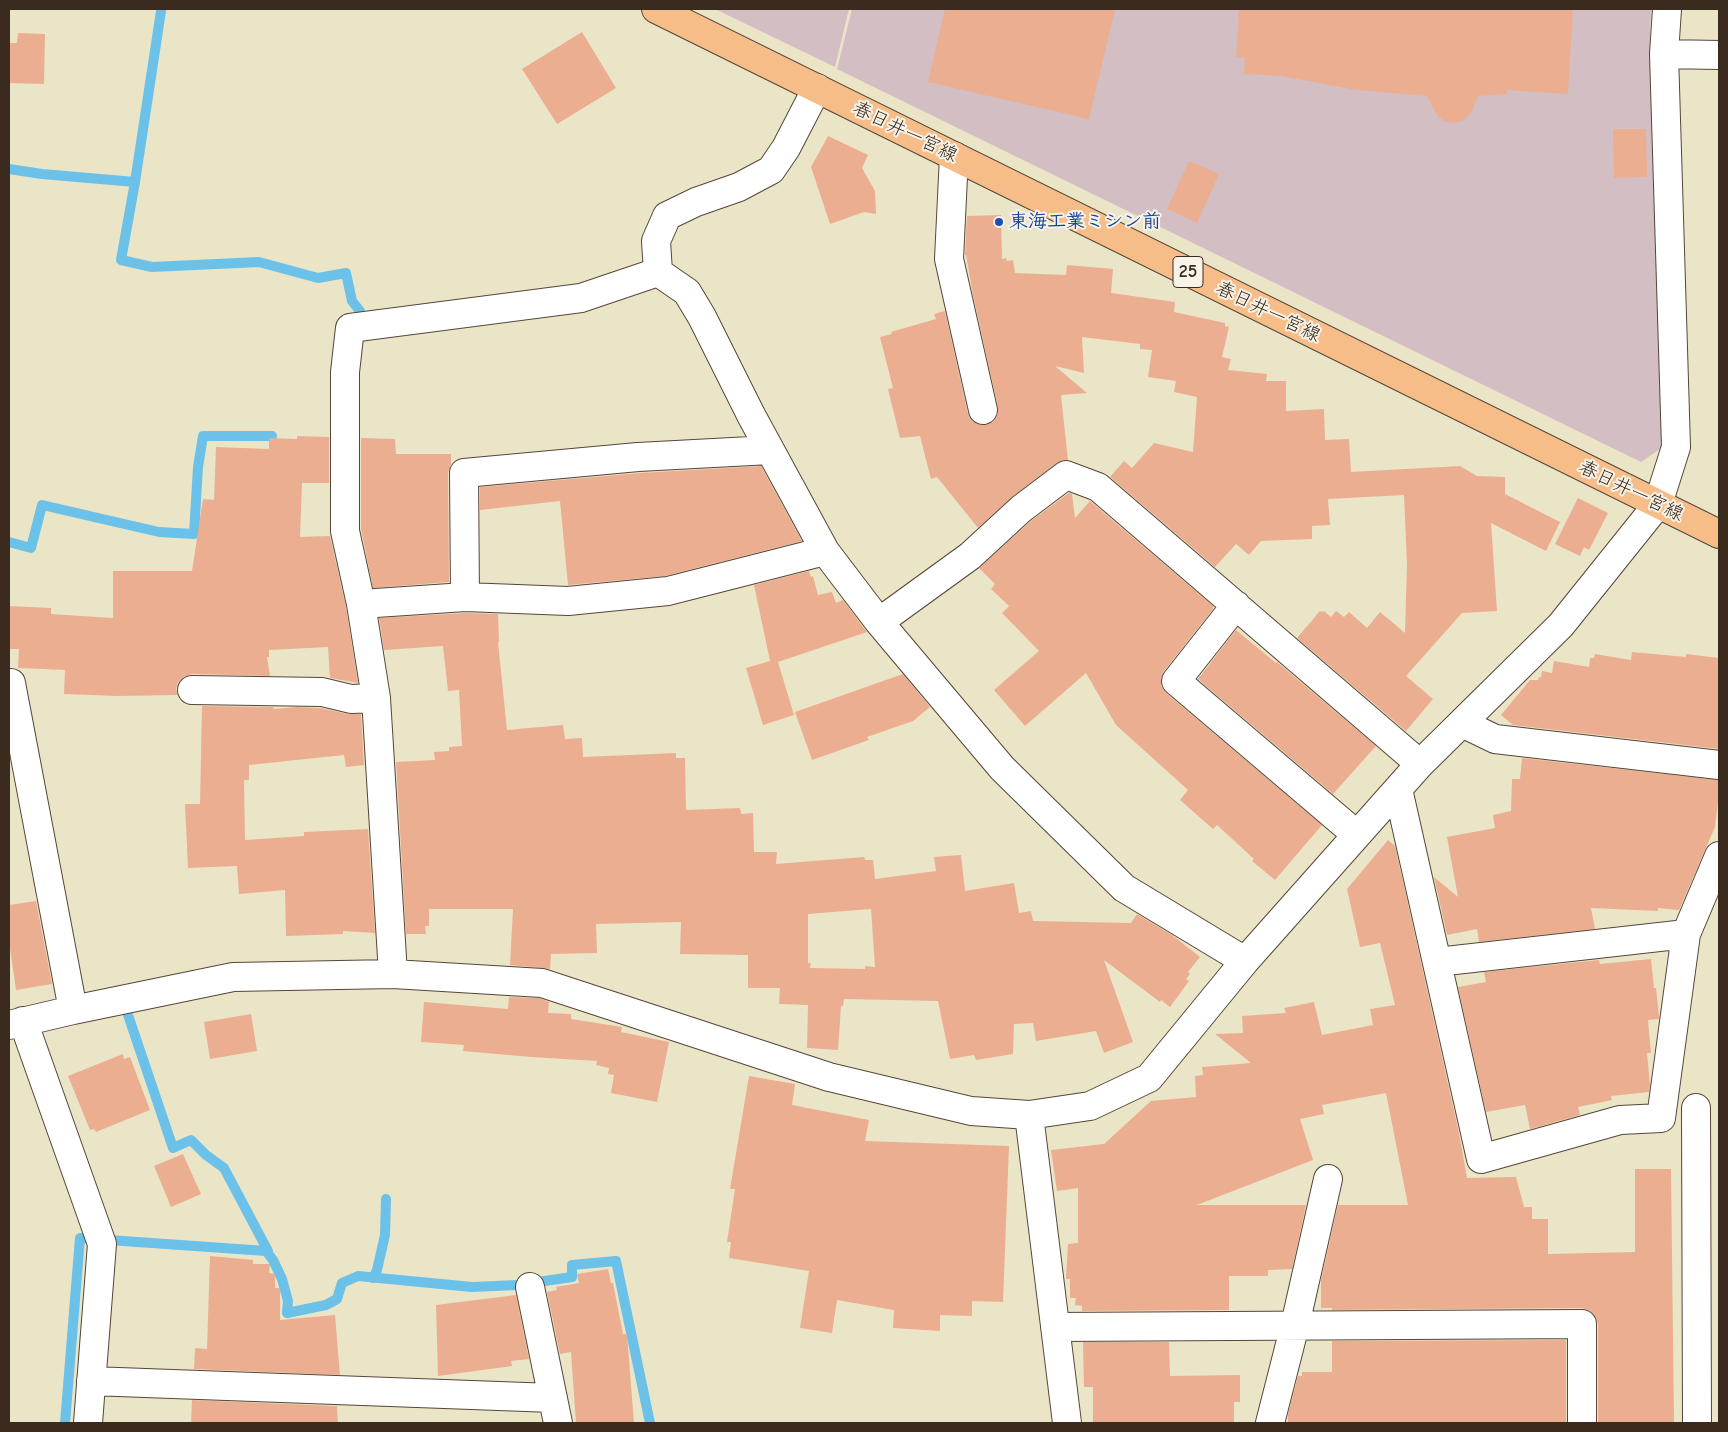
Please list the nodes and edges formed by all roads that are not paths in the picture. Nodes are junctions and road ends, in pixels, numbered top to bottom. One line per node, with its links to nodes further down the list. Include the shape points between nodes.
1 (656, 9): 5 (main road, 春日井一宮線 / 25)
2 (1667, 9): 3 (street)
3 (1664, 54): 4 (street); 10 (street, via 1676,447)
4 (1719, 55)
5 (817, 88): 6 (main road, 春日井一宮線 / 25); 7 (street, via 771,170 739,187 667,216 656,241)
6 (954, 156): 8 (street, via 949,259); 10 (main road, 春日井一宮線 / 25)
7 (658, 272): 9 (street, via 687,292); 14 (street, via 581,298 350,328 345,372 345,531)
8 (983, 410)
9 (770, 450): 12 (street); 13 (street, via 638,457 464,473)
10 (1658, 504): 11 (main road, 春日井一宮線 / 25); 20 (street, via 1561,625)
11 (1719, 534)
12 (825, 551): 13 (street, via 668,591 568,601); 16 (street)
13 (465, 597): 14 (street)
14 (361, 604): 19 (street)
15 (1236, 605): 16 (street, via 1098,487 1066,475 1021,509 970,556); 21 (street); 24 (street, via 1176,681)
16 (878, 622): 27 (street, via 1002,768 1124,888)
17 (11, 684): 30 (street)
18 (192, 690): 19 (street, via 322,692 351,699)
19 (376, 698): 29 (street)
20 (1462, 723): 21 (street); 22 (street, via 1495,739)
21 (1420, 764): 23 (street)
22 (1719, 765)
23 (1398, 789): 24 (street); 28 (street)
24 (1357, 835): 27 (street)
25 (1719, 856): 26 (street)
26 (1686, 934): 28 (street); 28 (street, via 1661,1118 1620,1120 1481,1159)
27 (1245, 961): 33 (street, via 1149,1078 1090,1106)
28 (1437, 962)
29 (393, 974): 30 (street, via 233,977); 33 (street, via 542,983 830,1077 971,1110)
30 (73, 1010): 31 (street)
31 (16, 1023): 38 (street, via 102,1244)
32 (1696, 1108): 44 (street)
33 (1029, 1115): 37 (street)
34 (1328, 1179): 36 (street)
35 (530, 1287): 39 (street)
36 (1295, 1325): 37 (street); 42 (street); 43 (street, via 1582,1324)
37 (1055, 1327): 41 (street)
38 (91, 1381): 39 (street); 40 (street)
39 (555, 1411)
40 (88, 1423)
41 (1067, 1423)
42 (1270, 1423)
43 (1582, 1423)
44 (1697, 1423)

